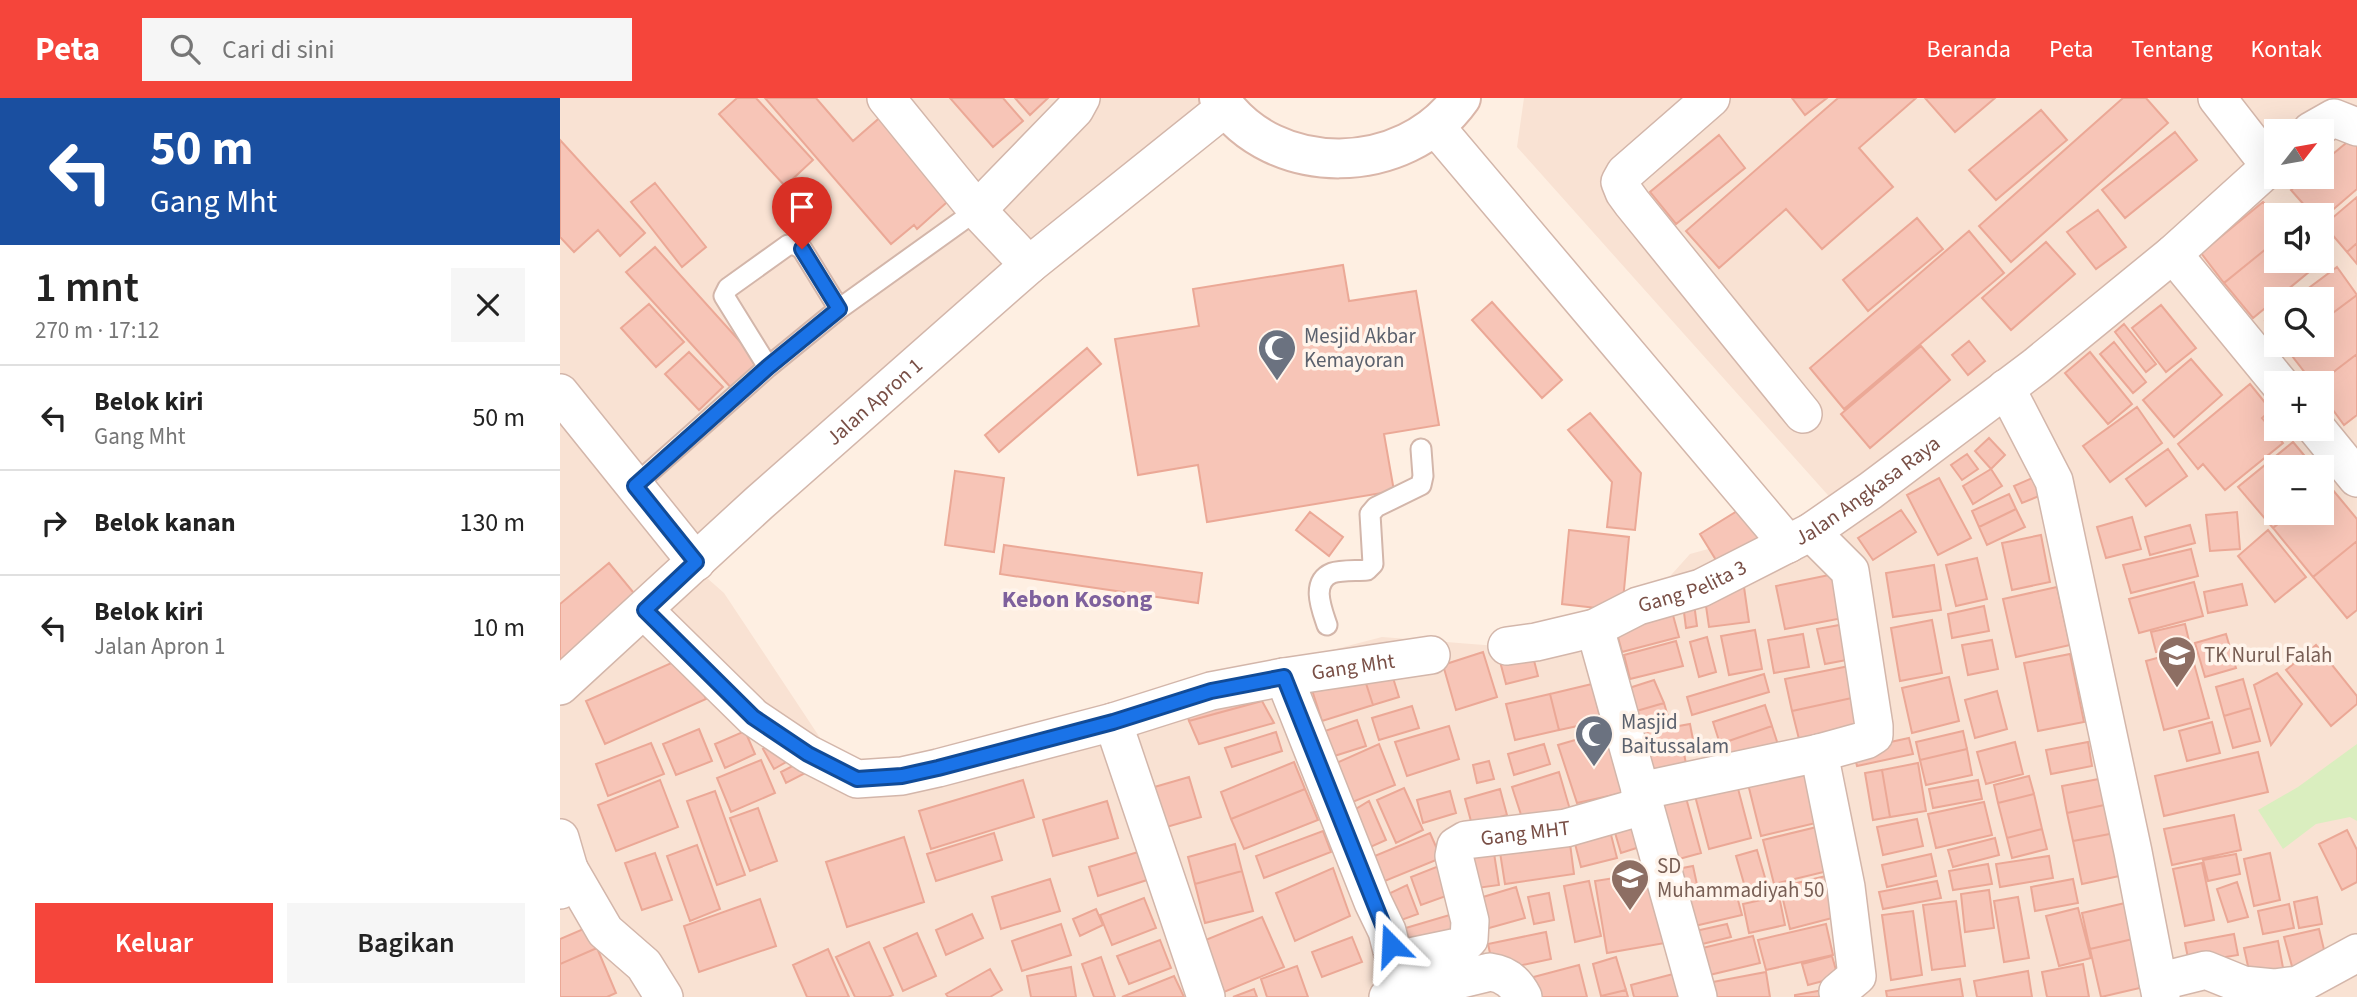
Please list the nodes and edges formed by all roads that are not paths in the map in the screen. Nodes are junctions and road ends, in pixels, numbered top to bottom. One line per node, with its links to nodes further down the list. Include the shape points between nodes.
1 (886, 98): 12 (street)
2 (1081, 98): 12 (street)
3 (1461, 98): 8 (street)
4 (1711, 98): 20 (street, via 1620,182 1632,203)
5 (2217, 98): 10 (street)
6 (1222, 103): 8 (street, via 1250,130 1278,147 1310,157 1343,160 1376,155 1407,145); 14 (street, Jalan Apron 1)
7 (2332, 119): 9 (street)
8 (1435, 126): 25 (street, Jalan Angkasa Raya)
9 (2357, 127)
10 (2264, 152)
11 (2264, 172): 13 (street, Jalan Angkasa Raya)
12 (977, 210): 14 (street); 15 (lane)
13 (2173, 254): 17 (street); 18 (street, Jalan Angkasa Raya)
14 (1029, 265): 26 (street, Jalan Apron 1)
15 (839, 309): 16 (lane); 16 (lane, via 802,249 795,245 788,245 728,289 724,296)
16 (768, 367): 24 (lane)
17 (2269, 371)
18 (2006, 388): 25 (street, Jalan Angkasa Raya); 41 (street, via 2054,481)
19 (560, 393): 24 (street)
20 (1803, 414)
21 (2327, 441): 23 (street)
22 (1421, 449): 28 (lane, via 1421,485 1370,514 1371,568 1331,573 1323,581 1319,600)
23 (2357, 478)
24 (635, 486): 26 (street)
25 (1800, 538): 29 (street, Gang Pelita 3, via 1702,588 1638,606); 35 (street, via 1850,571 1874,726 1874,735 1866,740)
26 (696, 562): 27 (street, Jalan Apron 1)
27 (645, 610): 33 (street, Jalan Apron 1); 34 (street, Gang Mht, via 753,717 808,754 857,779 902,776)
28 (1327, 625)
29 (1595, 628): 30 (street); 36 (street)
30 (1507, 646)
31 (1431, 655): 32 (street, Gang Mht, via 1339,663)
32 (1284, 677): 34 (street, Gang Mht, via 1211,691); 39 (street, Gang MHT, via 1387,931)
33 (560, 686)
34 (1113, 722): 43 (street)
35 (1819, 753): 36 (street); 45 (street, via 1846,887 1857,976 1838,992)
36 (1641, 799): 39 (street, Gang MHT, via 1566,828 1466,840 1456,846 1469,939); 44 (street)
37 (563, 866): 42 (street, via 605,931 644,965)
38 (2357, 953): 41 (street, via 2298,985 2243,985 2206,970)
39 (1395, 984): 40 (street, via 1490,972 1499,973)
40 (1520, 990)
41 (2160, 990)
42 (664, 997)
43 (1206, 997)
44 (1698, 997)
45 (1839, 997)

